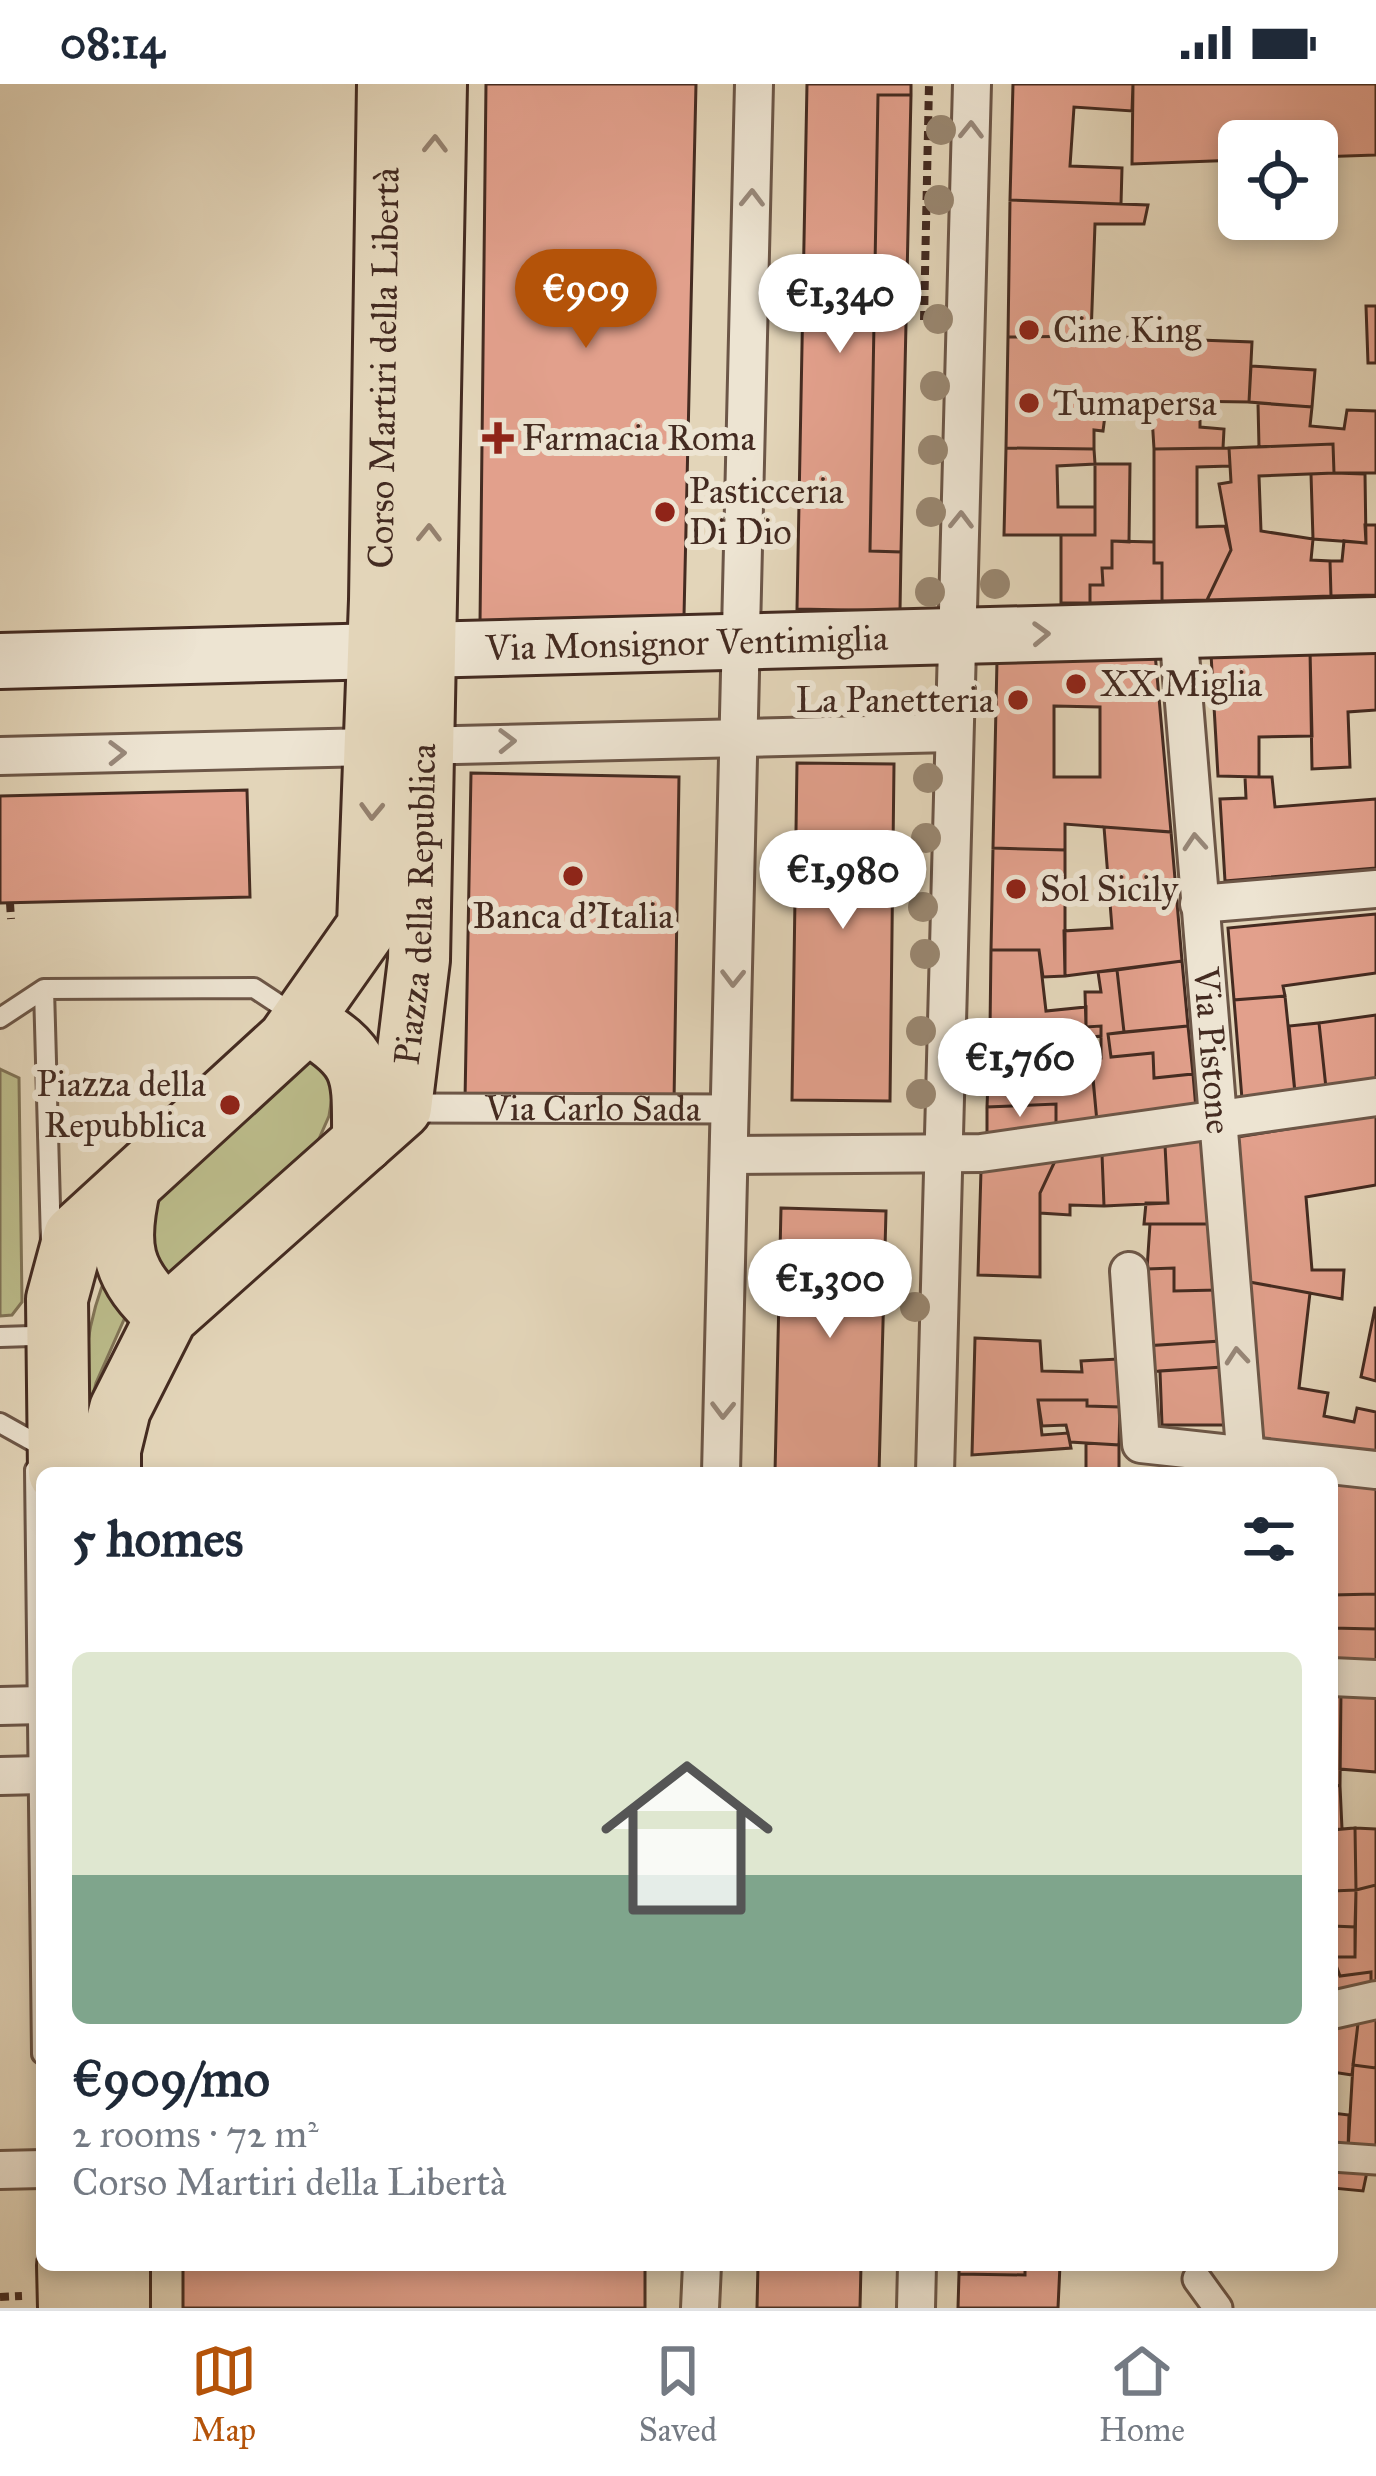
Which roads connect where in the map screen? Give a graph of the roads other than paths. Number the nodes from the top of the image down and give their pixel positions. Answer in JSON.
{"nodes":[{"id":1,"x":388,"y":84,"type":"edge"},
{"id":2,"x":436,"y":84,"type":"edge"},
{"id":3,"x":754,"y":84,"type":"edge"},
{"id":4,"x":972,"y":84,"type":"edge"},
{"id":5,"x":1376,"y":625,"type":"edge"},
{"id":6,"x":1178,"y":629,"type":"junction"},
{"id":7,"x":958,"y":637,"type":"junction"},
{"id":8,"x":741,"y":644,"type":"junction"},
{"id":9,"x":403,"y":651,"type":"junction"},
{"id":10,"x":0,"y":662,"type":"edge"},
{"id":11,"x":952,"y":733,"type":"junction"},
{"id":12,"x":739,"y":735,"type":"junction"},
{"id":13,"x":399,"y":744,"type":"junction"},
{"id":14,"x":0,"y":756,"type":"edge"},
{"id":15,"x":1376,"y":890,"type":"edge"},
{"id":16,"x":1199,"y":904,"type":"junction"},
{"id":17,"x":44,"y":989,"type":"junction"},
{"id":18,"x":0,"y":1018,"type":"edge"},
{"id":19,"x":304,"y":1021,"type":"junction"},
{"id":20,"x":1376,"y":1097,"type":"edge"},
{"id":21,"x":730,"y":1109,"type":"junction"},
{"id":22,"x":407,"y":1120,"type":"junction"},
{"id":23,"x":1216,"y":1120,"type":"junction"},
{"id":24,"x":729,"y":1155,"type":"junction"},
{"id":25,"x":942,"y":1155,"type":"junction"},
{"id":26,"x":130,"y":1185,"type":"junction"},
{"id":27,"x":49,"y":1218,"type":"junction"},
{"id":28,"x":1129,"y":1271,"type":"dead end"},
{"id":29,"x":40,"y":1302,"type":"junction"},
{"id":30,"x":167,"y":1316,"type":"junction"},
{"id":31,"x":0,"y":1337,"type":"edge"},
{"id":32,"x":32,"y":1357,"type":"dead end"},
{"id":33,"x":0,"y":1423,"type":"edge"},
{"id":34,"x":67,"y":1451,"type":"edge"},
{"id":35,"x":1246,"y":1464,"type":"edge"},
{"id":36,"x":721,"y":1467,"type":"edge"},
{"id":37,"x":935,"y":1467,"type":"edge"},
{"id":38,"x":1302,"y":1467,"type":"edge"},
{"id":39,"x":1338,"y":1469,"type":"edge"},
{"id":40,"x":1376,"y":1471,"type":"edge"},
{"id":41,"x":1338,"y":1677,"type":"edge"},
{"id":42,"x":1376,"y":1679,"type":"edge"},
{"id":43,"x":36,"y":1705,"type":"edge"},
{"id":44,"x":0,"y":1706,"type":"edge"},
{"id":45,"x":36,"y":1775,"type":"edge"},
{"id":46,"x":0,"y":1776,"type":"edge"},
{"id":47,"x":1376,"y":2000,"type":"edge"},
{"id":48,"x":1338,"y":2009,"type":"edge"},
{"id":49,"x":1338,"y":2157,"type":"edge"},
{"id":50,"x":1376,"y":2160,"type":"edge"},
{"id":51,"x":36,"y":2169,"type":"edge"},
{"id":52,"x":0,"y":2170,"type":"edge"},
{"id":53,"x":68,"y":2271,"type":"edge"},
{"id":54,"x":119,"y":2271,"type":"edge"},
{"id":55,"x":702,"y":2271,"type":"edge"},
{"id":56,"x":917,"y":2271,"type":"edge"},
{"id":57,"x":1197,"y":2279,"type":"dead end"},
{"id":58,"x":69,"y":2308,"type":"edge"},
{"id":59,"x":119,"y":2308,"type":"edge"},
{"id":60,"x":700,"y":2308,"type":"edge"},
{"id":61,"x":916,"y":2308,"type":"edge"},
{"id":62,"x":1218,"y":2308,"type":"edge"}],
"edges":[{"from":1,"to":9,"type":"main road","name":"Corso Martiri della Libertà"},
{"from":9,"to":2,"type":"main road","name":"Corso Martiri della Libertà","one_way":true},
{"from":8,"to":3,"type":"street","one_way":true},
{"from":7,"to":4,"type":"street","one_way":true},
{"from":5,"to":6,"type":"main road","name":"Via Monsignor Ventimiglia"},
{"from":7,"to":6,"type":"main road","name":"Via Monsignor Ventimiglia","one_way":true},
{"from":16,"to":6,"type":"street","name":"Via Pistone","one_way":true},
{"from":7,"to":8,"type":"main road","name":"Via Monsignor Ventimiglia"},
{"from":7,"to":11,"type":"street"},
{"from":8,"to":9,"type":"main road","name":"Via Monsignor Ventimiglia"},
{"from":8,"to":12,"type":"street"},
{"from":9,"to":10,"type":"main road","name":"Via Monsignor Ventimiglia"},
{"from":9,"to":13,"type":"main road","name":"Piazza della Republica"},
{"from":11,"to":12,"type":"street"},
{"from":11,"to":25,"type":"street"},
{"from":13,"to":12,"type":"street","one_way":true},
{"from":12,"to":21,"type":"street","one_way":true},
{"from":14,"to":13,"type":"street","one_way":true},
{"from":13,"to":19,"type":"main road","name":"Piazza della Republica","one_way":true},
{"from":13,"to":22,"type":"main road","name":"Piazza della Republica"},
{"from":15,"to":16,"type":"street"},
{"from":16,"to":23,"type":"street","name":"Via Pistone"},
{"from":17,"to":18,"type":"lane"},
{"from":17,"to":19,"type":"lane"},
{"from":17,"to":27,"type":"lane"},
{"from":19,"to":22,"type":"main road","name":"Piazza della Republica"},
{"from":19,"to":26,"type":"main road","name":"Piazza della Republica"},
{"from":20,"to":23,"type":"street","name":"Via Carlo Sada"},
{"from":21,"to":22,"type":"street","name":"Via Carlo Sada"},
{"from":21,"to":24,"type":"street"},
{"from":22,"to":30,"type":"main road"},
{"from":23,"to":25,"type":"street","name":"Via Carlo Sada"},
{"from":35,"to":23,"type":"street","name":"Via Pistone","one_way":true},
{"from":24,"to":25,"type":"street","name":"Via Carlo Sada"},
{"from":24,"to":36,"type":"street","one_way":true},
{"from":25,"to":37,"type":"street"},
{"from":26,"to":27,"type":"lane"},
{"from":26,"to":29,"type":"main road","name":"Piazza della Republica"},
{"from":26,"to":30,"type":"main road"},
{"from":27,"to":29,"type":"lane"},
{"from":27,"to":29,"type":"lane"},
{"from":28,"to":35,"type":"street"},
{"from":29,"to":31,"type":"lane"},
{"from":29,"to":32,"type":"lane"},
{"from":29,"to":34,"type":"main road","name":"Piazza della Republica"},
{"from":30,"to":34,"type":"main road"},
{"from":33,"to":34,"type":"lane"},
{"from":35,"to":38,"type":"street"},
{"from":39,"to":40,"type":"street"},
{"from":41,"to":42,"type":"street"},
{"from":43,"to":44,"type":"street"},
{"from":45,"to":46,"type":"street"},
{"from":47,"to":48,"type":"street"},
{"from":49,"to":50,"type":"street"},
{"from":51,"to":52,"type":"street"},
{"from":53,"to":58,"type":"main road"},
{"from":54,"to":59,"type":"main road"},
{"from":55,"to":60,"type":"street"},
{"from":56,"to":61,"type":"street"},
{"from":57,"to":62,"type":"street"}]}
